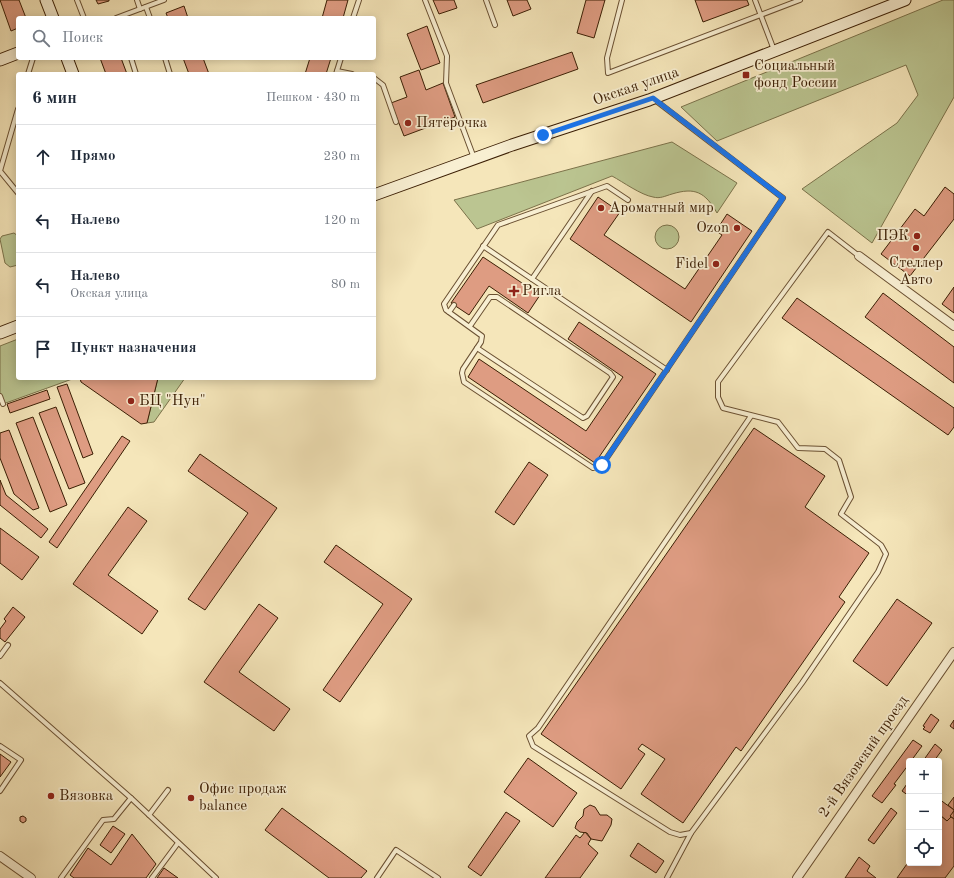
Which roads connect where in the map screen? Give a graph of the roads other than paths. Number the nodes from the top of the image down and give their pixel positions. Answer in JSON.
{"nodes":[{"id":1,"x":46,"y":0,"type":"edge"},
{"id":2,"x":77,"y":0,"type":"edge"},
{"id":3,"x":137,"y":0,"type":"edge"},
{"id":4,"x":164,"y":0,"type":"edge"},
{"id":5,"x":359,"y":0,"type":"edge"},
{"id":6,"x":425,"y":0,"type":"edge"},
{"id":7,"x":486,"y":0,"type":"edge"},
{"id":8,"x":622,"y":0,"type":"edge"},
{"id":9,"x":755,"y":0,"type":"edge"},
{"id":10,"x":800,"y":0,"type":"edge"},
{"id":11,"x":903,"y":0,"type":"edge"},
{"id":12,"x":146,"y":7,"type":"junction"},
{"id":13,"x":140,"y":9,"type":"junction"},
{"id":14,"x":760,"y":15,"type":"junction"},
{"id":15,"x":52,"y":16,"type":"edge"},
{"id":16,"x":83,"y":16,"type":"edge"},
{"id":17,"x":121,"y":16,"type":"edge"},
{"id":18,"x":149,"y":16,"type":"edge"},
{"id":19,"x":354,"y":16,"type":"edge"},
{"id":20,"x":495,"y":25,"type":"dead end"},
{"id":21,"x":774,"y":51,"type":"junction"},
{"id":22,"x":16,"y":54,"type":"edge"},
{"id":23,"x":1,"y":59,"type":"edge"},
{"id":24,"x":32,"y":60,"type":"edge"},
{"id":25,"x":68,"y":60,"type":"edge"},
{"id":26,"x":131,"y":60,"type":"edge"},
{"id":27,"x":165,"y":60,"type":"edge"},
{"id":28,"x":340,"y":60,"type":"edge"},
{"id":29,"x":29,"y":72,"type":"edge"},
{"id":30,"x":72,"y":72,"type":"edge"},
{"id":31,"x":135,"y":72,"type":"edge"},
{"id":32,"x":169,"y":72,"type":"edge"},
{"id":33,"x":337,"y":72,"type":"edge"},
{"id":34,"x":376,"y":80,"type":"edge"},
{"id":35,"x":653,"y":98,"type":"junction"},
{"id":36,"x":16,"y":116,"type":"edge"},
{"id":37,"x":396,"y":122,"type":"dead end"},
{"id":38,"x":474,"y":158,"type":"junction"},
{"id":39,"x":16,"y":190,"type":"edge"},
{"id":40,"x":592,"y":191,"type":"junction"},
{"id":41,"x":376,"y":195,"type":"edge"},
{"id":42,"x":628,"y":200,"type":"dead end"},
{"id":43,"x":483,"y":246,"type":"junction"},
{"id":44,"x":859,"y":256,"type":"joint"},
{"id":45,"x":532,"y":279,"type":"junction"},
{"id":46,"x":454,"y":305,"type":"dead end"},
{"id":47,"x":449,"y":312,"type":"junction"},
{"id":48,"x":470,"y":326,"type":"junction"},
{"id":49,"x":954,"y":326,"type":"edge"},
{"id":50,"x":16,"y":327,"type":"edge"},
{"id":51,"x":0,"y":333,"type":"edge"},
{"id":52,"x":477,"y":348,"type":"junction"},
{"id":53,"x":667,"y":370,"type":"junction"},
{"id":54,"x":0,"y":396,"type":"edge"},
{"id":55,"x":3,"y":404,"type":"dead end"},
{"id":56,"x":751,"y":416,"type":"junction"},
{"id":57,"x":8,"y":645,"type":"dead end"},
{"id":58,"x":954,"y":652,"type":"edge"},
{"id":59,"x":0,"y":656,"type":"edge"},
{"id":60,"x":0,"y":683,"type":"edge"},
{"id":61,"x":0,"y":746,"type":"edge"},
{"id":62,"x":168,"y":790,"type":"dead end"},
{"id":63,"x":0,"y":791,"type":"edge"},
{"id":64,"x":131,"y":798,"type":"junction"},
{"id":65,"x":149,"y":815,"type":"junction"},
{"id":66,"x":691,"y":832,"type":"junction"},
{"id":67,"x":178,"y":843,"type":"junction"},
{"id":68,"x":0,"y":856,"type":"edge"},
{"id":69,"x":31,"y":878,"type":"edge"},
{"id":70,"x":61,"y":878,"type":"edge"},
{"id":71,"x":152,"y":878,"type":"edge"},
{"id":72,"x":216,"y":878,"type":"edge"},
{"id":73,"x":377,"y":878,"type":"edge"},
{"id":74,"x":438,"y":878,"type":"edge"},
{"id":75,"x":667,"y":878,"type":"edge"},
{"id":76,"x":797,"y":878,"type":"edge"}],
"edges":[{"from":1,"to":15,"type":"main road"},
{"from":2,"to":16,"type":"lane"},
{"from":3,"to":13,"type":"lane"},
{"from":4,"to":12,"type":"lane"},
{"from":5,"to":19,"type":"lane"},
{"from":6,"to":38,"type":"lane"},
{"from":7,"to":20,"type":"lane"},
{"from":8,"to":14,"type":"lane"},
{"from":9,"to":14,"type":"lane"},
{"from":10,"to":14,"type":"lane"},
{"from":11,"to":21,"type":"main road","name":"Окская улица"},
{"from":12,"to":13,"type":"lane"},
{"from":12,"to":18,"type":"lane"},
{"from":13,"to":17,"type":"lane"},
{"from":14,"to":21,"type":"lane"},
{"from":21,"to":35,"type":"main road","name":"Окская улица"},
{"from":22,"to":23,"type":"main road"},
{"from":24,"to":29,"type":"lane"},
{"from":25,"to":30,"type":"main road"},
{"from":26,"to":31,"type":"lane"},
{"from":27,"to":32,"type":"lane"},
{"from":28,"to":33,"type":"lane"},
{"from":34,"to":37,"type":"lane"},
{"from":35,"to":38,"type":"main road","name":"Окская улица"},
{"from":35,"to":53,"type":"lane"},
{"from":36,"to":39,"type":"lane"},
{"from":38,"to":41,"type":"main road","name":"Окская улица"},
{"from":40,"to":42,"type":"lane"},
{"from":40,"to":43,"type":"lane"},
{"from":40,"to":45,"type":"lane"},
{"from":43,"to":45,"type":"lane"},
{"from":43,"to":47,"type":"lane"},
{"from":44,"to":49,"type":"street"},
{"from":44,"to":56,"type":"lane"},
{"from":45,"to":53,"type":"lane"},
{"from":46,"to":47,"type":"lane"},
{"from":47,"to":48,"type":"lane"},
{"from":48,"to":52,"type":"lane"},
{"from":48,"to":52,"type":"lane"},
{"from":50,"to":51,"type":"main road"},
{"from":52,"to":53,"type":"lane"},
{"from":54,"to":55,"type":"lane"},
{"from":56,"to":66,"type":"lane"},
{"from":56,"to":66,"type":"lane"},
{"from":57,"to":59,"type":"lane"},
{"from":58,"to":76,"type":"street","name":"2-й Вязовский проезд"},
{"from":60,"to":64,"type":"lane"},
{"from":61,"to":63,"type":"lane"},
{"from":62,"to":65,"type":"lane"},
{"from":64,"to":65,"type":"lane"},
{"from":64,"to":70,"type":"lane"},
{"from":65,"to":67,"type":"lane"},
{"from":66,"to":75,"type":"lane"},
{"from":67,"to":71,"type":"lane"},
{"from":67,"to":72,"type":"lane"},
{"from":68,"to":69,"type":"street"},
{"from":73,"to":74,"type":"lane"}]}
